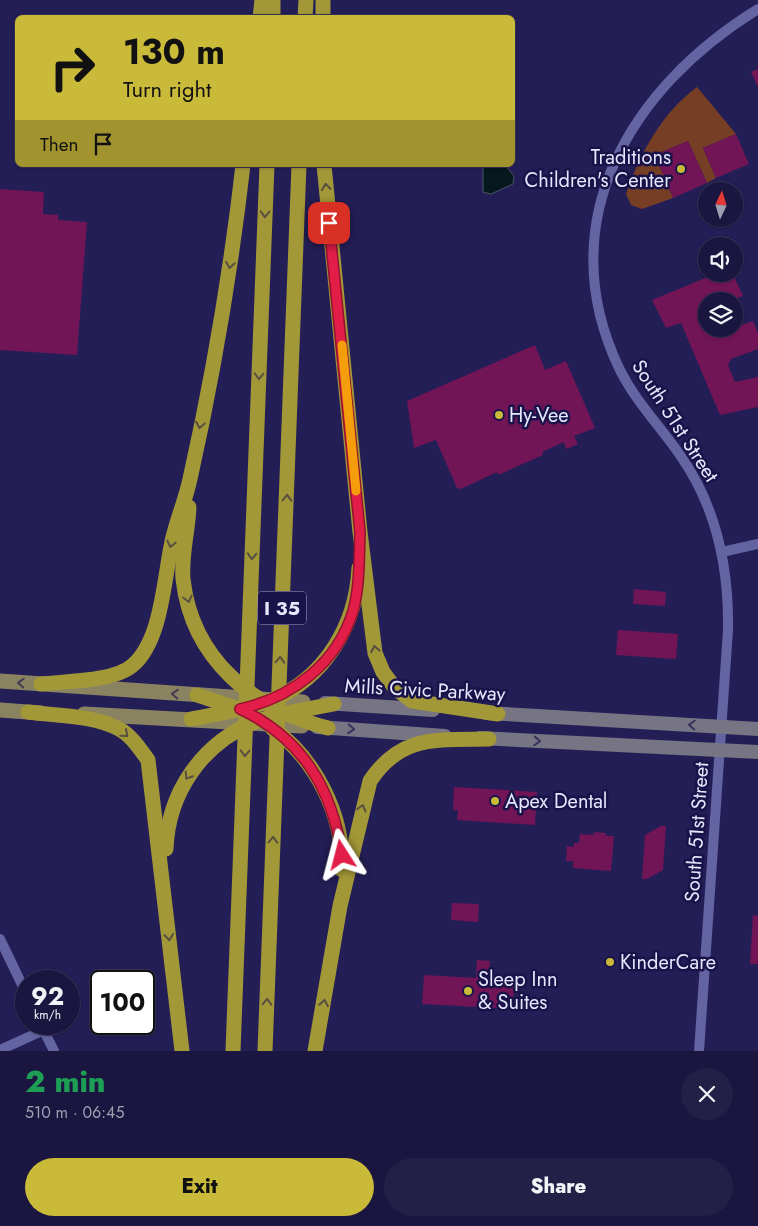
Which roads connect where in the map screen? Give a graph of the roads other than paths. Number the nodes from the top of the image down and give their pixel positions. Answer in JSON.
{"nodes":[{"id":1,"x":262,"y":0,"type":"edge"},
{"id":2,"x":273,"y":0,"type":"edge"},
{"id":3,"x":306,"y":0,"type":"edge"},
{"id":4,"x":323,"y":0,"type":"edge"},
{"id":5,"x":758,"y":9,"type":"edge"},
{"id":6,"x":260,"y":15,"type":"edge"},
{"id":7,"x":273,"y":15,"type":"edge"},
{"id":8,"x":305,"y":15,"type":"edge"},
{"id":9,"x":323,"y":15,"type":"edge"},
{"id":10,"x":243,"y":167,"type":"edge"},
{"id":11,"x":267,"y":167,"type":"edge"},
{"id":12,"x":300,"y":167,"type":"edge"},
{"id":13,"x":324,"y":167,"type":"edge"},
{"id":14,"x":190,"y":481,"type":"junction"},
{"id":15,"x":360,"y":532,"type":"junction"},
{"id":16,"x":758,"y":544,"type":"edge"},
{"id":17,"x":722,"y":552,"type":"junction"},
{"id":18,"x":0,"y":681,"type":"edge"},
{"id":19,"x":41,"y":684,"type":"junction"},
{"id":20,"x":197,"y":696,"type":"joint"},
{"id":21,"x":264,"y":701,"type":"junction"},
{"id":22,"x":334,"y":704,"type":"joint"},
{"id":23,"x":223,"y":708,"type":"junction"},
{"id":24,"x":240,"y":709,"type":"junction"},
{"id":25,"x":0,"y":710,"type":"edge"},
{"id":26,"x":28,"y":712,"type":"junction"},
{"id":27,"x":285,"y":714,"type":"junction"},
{"id":28,"x":498,"y":714,"type":"junction"},
{"id":29,"x":303,"y":715,"type":"junction"},
{"id":30,"x":191,"y":719,"type":"joint"},
{"id":31,"x":260,"y":722,"type":"junction"},
{"id":32,"x":722,"y":727,"type":"junction"},
{"id":33,"x":328,"y":728,"type":"joint"},
{"id":34,"x":758,"y":729,"type":"edge"},
{"id":35,"x":488,"y":738,"type":"junction"},
{"id":36,"x":720,"y":749,"type":"junction"},
{"id":37,"x":758,"y":752,"type":"edge"},
{"id":38,"x":164,"y":888,"type":"junction"},
{"id":39,"x":340,"y":906,"type":"junction"},
{"id":40,"x":0,"y":939,"type":"edge"},
{"id":41,"x":15,"y":970,"type":"edge"},
{"id":42,"x":27,"y":1035,"type":"edge"},
{"id":43,"x":46,"y":1035,"type":"edge"},
{"id":44,"x":0,"y":1050,"type":"edge"},
{"id":45,"x":54,"y":1051,"type":"edge"},
{"id":46,"x":182,"y":1051,"type":"edge"},
{"id":47,"x":234,"y":1051,"type":"edge"},
{"id":48,"x":265,"y":1051,"type":"edge"},
{"id":49,"x":316,"y":1051,"type":"edge"},
{"id":50,"x":699,"y":1051,"type":"edge"}],
"edges":[{"from":1,"to":6,"type":"highway"},
{"from":2,"to":7,"type":"highway"},
{"from":3,"to":8,"type":"highway"},
{"from":4,"to":9,"type":"highway"},
{"from":5,"to":17,"type":"street","name":"South 51st Street"},
{"from":10,"to":14,"type":"highway","one_way":true},
{"from":11,"to":47,"type":"highway","number":"I 35","one_way":true},
{"from":48,"to":12,"type":"highway","number":"I 35","one_way":true},
{"from":15,"to":13,"type":"highway","one_way":true},
{"from":14,"to":19,"type":"highway","one_way":true},
{"from":14,"to":21,"type":"highway","one_way":true},
{"from":15,"to":21,"type":"highway"},
{"from":28,"to":15,"type":"highway","one_way":true},
{"from":16,"to":17,"type":"street"},
{"from":17,"to":32,"type":"street","name":"South 51st Street"},
{"from":19,"to":18,"type":"main road","one_way":true},
{"from":20,"to":19,"type":"main road","one_way":true},
{"from":20,"to":23,"type":"highway"},
{"from":21,"to":23,"type":"main road"},
{"from":21,"to":24,"type":"highway"},
{"from":21,"to":27,"type":"highway"},
{"from":21,"to":29,"type":"main road"},
{"from":22,"to":28,"type":"main road","name":"Mills Civic Parkway"},
{"from":22,"to":29,"type":"highway"},
{"from":23,"to":24,"type":"highway"},
{"from":23,"to":30,"type":"highway"},
{"from":23,"to":31,"type":"main road"},
{"from":24,"to":31,"type":"highway"},
{"from":25,"to":26,"type":"main road"},
{"from":26,"to":30,"type":"main road"},
{"from":26,"to":38,"type":"highway","one_way":true},
{"from":27,"to":29,"type":"highway"},
{"from":27,"to":31,"type":"highway"},
{"from":32,"to":28,"type":"main road","name":"Mills Civic Parkway","one_way":true},
{"from":29,"to":31,"type":"main road"},
{"from":29,"to":33,"type":"highway"},
{"from":31,"to":38,"type":"highway","one_way":true},
{"from":31,"to":39,"type":"highway"},
{"from":32,"to":34,"type":"main road","name":"Mills Civic Parkway"},
{"from":32,"to":36,"type":"street","name":"South 51st Street"},
{"from":33,"to":35,"type":"main road","one_way":true},
{"from":35,"to":36,"type":"main road","one_way":true},
{"from":39,"to":35,"type":"highway","one_way":true},
{"from":36,"to":37,"type":"main road"},
{"from":36,"to":50,"type":"street","name":"South 51st Street"},
{"from":38,"to":46,"type":"highway","one_way":true},
{"from":49,"to":39,"type":"highway","one_way":true},
{"from":40,"to":41,"type":"street"},
{"from":42,"to":44,"type":"street"},
{"from":43,"to":45,"type":"street"}]}
